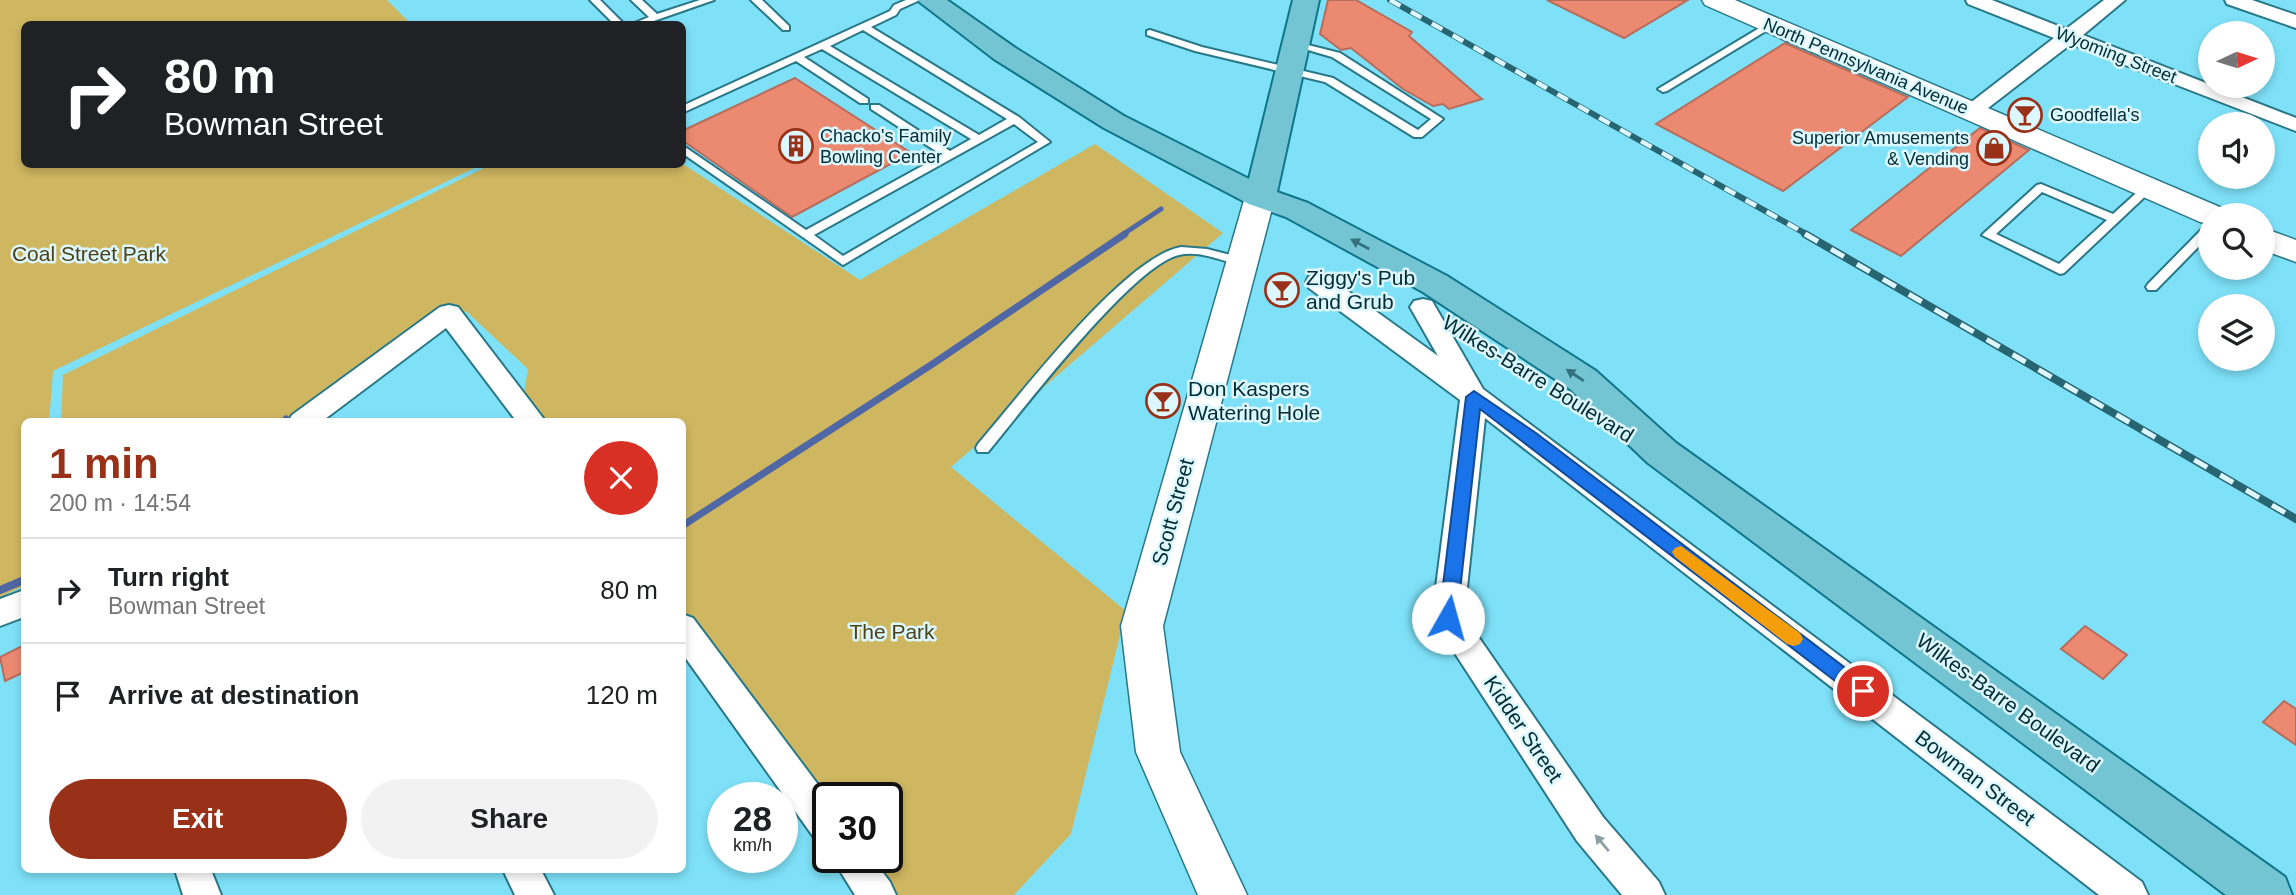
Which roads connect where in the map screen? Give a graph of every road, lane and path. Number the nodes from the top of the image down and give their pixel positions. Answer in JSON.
{"nodes":[{"id":1,"x":595,"y":0,"type":"edge"},
{"id":2,"x":636,"y":0,"type":"edge"},
{"id":3,"x":709,"y":0,"type":"edge"},
{"id":4,"x":756,"y":0,"type":"edge"},
{"id":5,"x":1306,"y":0,"type":"edge"},
{"id":6,"x":1714,"y":0,"type":"edge"},
{"id":7,"x":1975,"y":0,"type":"edge"},
{"id":8,"x":2116,"y":0,"type":"edge"},
{"id":9,"x":2234,"y":0,"type":"edge"},
{"id":10,"x":928,"y":2,"type":"edge"},
{"id":11,"x":893,"y":13,"type":"junction"},
{"id":12,"x":656,"y":18,"type":"junction"},
{"id":13,"x":616,"y":21,"type":"edge"},
{"id":14,"x":646,"y":21,"type":"edge"},
{"id":15,"x":2296,"y":22,"type":"edge"},
{"id":16,"x":1771,"y":24,"type":"junction"},
{"id":17,"x":864,"y":27,"type":"junction"},
{"id":18,"x":786,"y":28,"type":"dead end"},
{"id":19,"x":1150,"y":33,"type":"dead end"},
{"id":20,"x":2068,"y":36,"type":"junction"},
{"id":21,"x":823,"y":46,"type":"junction"},
{"id":22,"x":797,"y":57,"type":"junction"},
{"id":23,"x":1293,"y":59,"type":"junction"},
{"id":24,"x":1663,"y":89,"type":"dead end"},
{"id":25,"x":864,"y":101,"type":"dead end"},
{"id":26,"x":874,"y":107,"type":"dead end"},
{"id":27,"x":686,"y":108,"type":"edge"},
{"id":28,"x":1972,"y":111,"type":"junction"},
{"id":29,"x":1015,"y":119,"type":"junction"},
{"id":30,"x":2296,"y":125,"type":"edge"},
{"id":31,"x":978,"y":139,"type":"junction"},
{"id":32,"x":686,"y":151,"type":"edge"},
{"id":33,"x":949,"y":155,"type":"junction"},
{"id":34,"x":2148,"y":188,"type":"junction"},
{"id":35,"x":1261,"y":197,"type":"junction"},
{"id":36,"x":2198,"y":209,"type":"edge"},
{"id":37,"x":2115,"y":219,"type":"junction"},
{"id":38,"x":806,"y":236,"type":"junction"},
{"id":39,"x":2198,"y":240,"type":"edge"},
{"id":40,"x":2275,"y":243,"type":"edge"},
{"id":41,"x":2296,"y":252,"type":"edge"},
{"id":42,"x":1242,"y":262,"type":"junction"},
{"id":43,"x":1318,"y":282,"type":"dead end"},
{"id":44,"x":2152,"y":287,"type":"dead end"},
{"id":45,"x":1423,"y":307,"type":"junction"},
{"id":46,"x":1474,"y":397,"type":"junction"},
{"id":47,"x":307,"y":418,"type":"edge"},
{"id":48,"x":529,"y":418,"type":"edge"},
{"id":49,"x":983,"y":448,"type":"dead end"},
{"id":50,"x":1662,"y":453,"type":"junction"},
{"id":51,"x":21,"y":604,"type":"edge"},
{"id":52,"x":0,"y":613,"type":"edge"},
{"id":53,"x":686,"y":632,"type":"edge"},
{"id":54,"x":812,"y":805,"type":"edge"},
{"id":55,"x":2149,"y":806,"type":"junction"},
{"id":56,"x":194,"y":873,"type":"edge"},
{"id":57,"x":523,"y":873,"type":"edge"},
{"id":58,"x":861,"y":873,"type":"edge"},
{"id":59,"x":2296,"y":894,"type":"edge"},
{"id":60,"x":202,"y":895,"type":"edge"},
{"id":61,"x":535,"y":895,"type":"edge"},
{"id":62,"x":877,"y":895,"type":"edge"},
{"id":63,"x":1223,"y":895,"type":"edge"},
{"id":64,"x":1646,"y":895,"type":"edge"},
{"id":65,"x":2129,"y":895,"type":"edge"},
{"id":66,"x":2267,"y":895,"type":"edge"}],
"edges":[{"from":1,"to":13,"type":"lane"},
{"from":2,"to":12,"type":"lane"},
{"from":3,"to":12,"type":"lane"},
{"from":4,"to":18,"type":"lane"},
{"from":5,"to":23,"type":"main road","name":"Scott Street"},
{"from":6,"to":16,"type":"street","name":"North Pennsylvania Avenue"},
{"from":7,"to":20,"type":"street","name":"Wyoming Street"},
{"from":8,"to":20,"type":"street"},
{"from":9,"to":15,"type":"street"},
{"from":10,"to":11,"type":"lane"},
{"from":10,"to":11,"type":"lane"},
{"from":10,"to":35,"type":"main road"},
{"from":11,"to":17,"type":"lane"},
{"from":12,"to":14,"type":"lane"},
{"from":16,"to":24,"type":"lane"},
{"from":16,"to":28,"type":"street","name":"North Pennsylvania Avenue"},
{"from":17,"to":21,"type":"lane"},
{"from":17,"to":29,"type":"lane"},
{"from":19,"to":23,"type":"lane"},
{"from":20,"to":28,"type":"street"},
{"from":20,"to":30,"type":"street","name":"Wyoming Street"},
{"from":21,"to":22,"type":"lane"},
{"from":21,"to":31,"type":"lane"},
{"from":22,"to":25,"type":"lane"},
{"from":22,"to":27,"type":"lane"},
{"from":23,"to":23,"type":"lane"},
{"from":23,"to":35,"type":"main road","name":"Scott Street"},
{"from":26,"to":33,"type":"lane"},
{"from":28,"to":34,"type":"street","name":"North Pennsylvania Avenue"},
{"from":29,"to":31,"type":"lane"},
{"from":29,"to":38,"type":"lane"},
{"from":31,"to":33,"type":"lane"},
{"from":32,"to":38,"type":"lane"},
{"from":33,"to":38,"type":"lane"},
{"from":34,"to":36,"type":"street","name":"North Pennsylvania Avenue"},
{"from":34,"to":37,"type":"lane"},
{"from":35,"to":42,"type":"street","name":"Scott Street"},
{"from":35,"to":45,"type":"main road","name":"Wilkes-Barre Boulevard"},
{"from":50,"to":35,"type":"main road","name":"Wilkes-Barre Boulevard","one_way":true},
{"from":37,"to":37,"type":"lane"},
{"from":39,"to":44,"type":"lane"},
{"from":40,"to":41,"type":"street"},
{"from":42,"to":49,"type":"lane"},
{"from":42,"to":63,"type":"street","name":"Scott Street"},
{"from":43,"to":46,"type":"street","name":"Bowman Street"},
{"from":45,"to":46,"type":"street"},
{"from":45,"to":50,"type":"main road","name":"Wilkes-Barre Boulevard"},
{"from":64,"to":46,"type":"street","name":"Kidder Street","one_way":true},
{"from":46,"to":65,"type":"street","name":"Bowman Street"},
{"from":47,"to":48,"type":"street"},
{"from":50,"to":55,"type":"main road","name":"Wilkes-Barre Boulevard"},
{"from":51,"to":52,"type":"street"},
{"from":53,"to":54,"type":"street"},
{"from":55,"to":59,"type":"main road","name":"Wilkes-Barre Boulevard"},
{"from":55,"to":66,"type":"main road","name":"Wilkes-Barre Boulevard"},
{"from":56,"to":60,"type":"street"},
{"from":57,"to":61,"type":"street"},
{"from":58,"to":62,"type":"street"}]}
